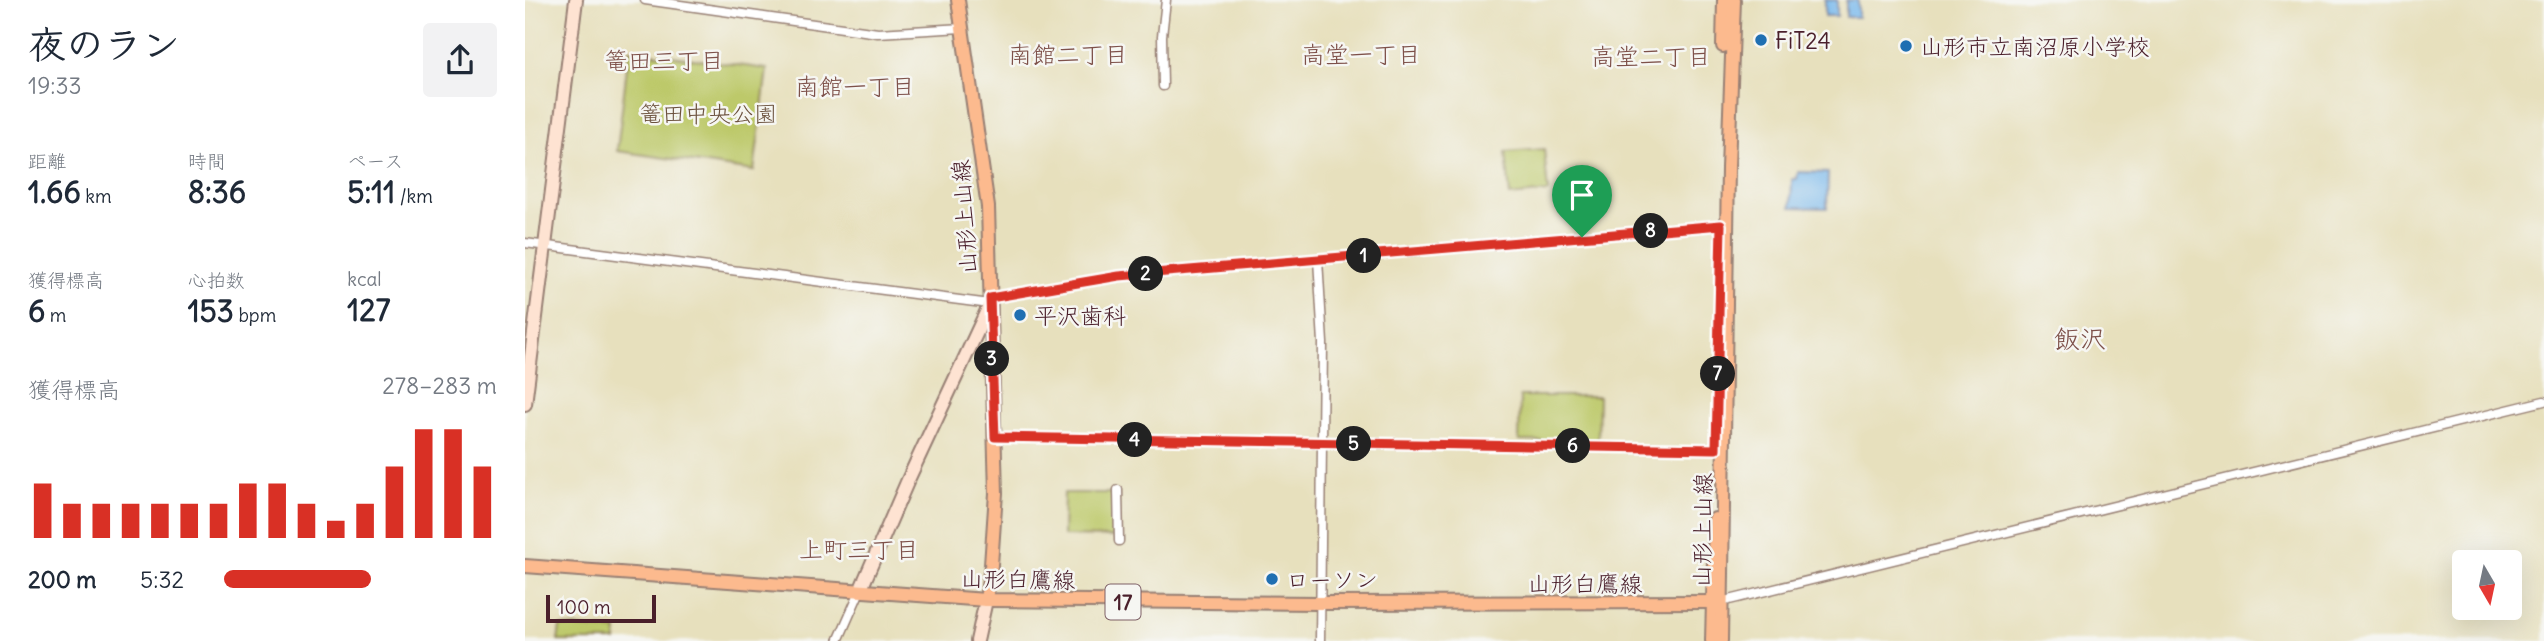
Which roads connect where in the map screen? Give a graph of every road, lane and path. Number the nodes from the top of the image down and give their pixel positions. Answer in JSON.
{"nodes":[{"id":1,"x":576,"y":0,"type":"edge"},
{"id":2,"x":645,"y":0,"type":"edge"},
{"id":3,"x":958,"y":0,"type":"edge"},
{"id":4,"x":1166,"y":0,"type":"edge"},
{"id":5,"x":1724,"y":0,"type":"edge"},
{"id":6,"x":1734,"y":0,"type":"edge"},
{"id":7,"x":962,"y":28,"type":"junction"},
{"id":8,"x":1163,"y":86,"type":"dead end"},
{"id":9,"x":1721,"y":225,"type":"junction"},
{"id":10,"x":525,"y":243,"type":"edge"},
{"id":11,"x":545,"y":246,"type":"junction"},
{"id":12,"x":1318,"y":259,"type":"junction"},
{"id":13,"x":990,"y":301,"type":"junction"},
{"id":14,"x":2544,"y":401,"type":"edge"},
{"id":15,"x":525,"y":404,"type":"edge"},
{"id":16,"x":995,"y":437,"type":"junction"},
{"id":17,"x":1321,"y":443,"type":"junction"},
{"id":18,"x":1716,"y":449,"type":"junction"},
{"id":19,"x":1118,"y":490,"type":"dead end"},
{"id":20,"x":1118,"y":541,"type":"dead end"},
{"id":21,"x":525,"y":566,"type":"edge"},
{"id":22,"x":860,"y":591,"type":"junction"},
{"id":23,"x":986,"y":600,"type":"junction"},
{"id":24,"x":1319,"y":603,"type":"junction"},
{"id":25,"x":1717,"y":603,"type":"junction"},
{"id":26,"x":838,"y":641,"type":"edge"},
{"id":27,"x":977,"y":641,"type":"edge"},
{"id":28,"x":1320,"y":641,"type":"edge"},
{"id":29,"x":1712,"y":641,"type":"edge"},
{"id":30,"x":1721,"y":641,"type":"edge"}],
"edges":[{"from":1,"to":11,"type":"street"},
{"from":2,"to":7,"type":"street"},
{"from":3,"to":7,"type":"main road","name":"山形上山線"},
{"from":4,"to":8,"type":"street"},
{"from":5,"to":9,"type":"main road","name":"山形上山線"},
{"from":6,"to":25,"type":"main road","name":"山形上山線"},
{"from":7,"to":13,"type":"main road","name":"山形上山線"},
{"from":9,"to":12,"type":"street"},
{"from":9,"to":18,"type":"main road","name":"山形上山線"},
{"from":10,"to":11,"type":"street"},
{"from":11,"to":13,"type":"street"},
{"from":11,"to":15,"type":"street"},
{"from":12,"to":13,"type":"street"},
{"from":12,"to":17,"type":"street"},
{"from":13,"to":16,"type":"main road","name":"山形上山線"},
{"from":13,"to":22,"type":"street"},
{"from":14,"to":25,"type":"street"},
{"from":16,"to":17,"type":"street"},
{"from":16,"to":23,"type":"main road","name":"山形上山線"},
{"from":17,"to":18,"type":"street"},
{"from":17,"to":24,"type":"street"},
{"from":18,"to":25,"type":"main road","name":"山形上山線"},
{"from":19,"to":20,"type":"street"},
{"from":21,"to":22,"type":"main road","name":"山形白鷹線","number":"17"},
{"from":22,"to":23,"type":"main road","name":"山形白鷹線","number":"17"},
{"from":22,"to":26,"type":"street"},
{"from":23,"to":24,"type":"main road","name":"山形白鷹線","number":"17"},
{"from":23,"to":27,"type":"street"},
{"from":24,"to":25,"type":"main road","name":"山形白鷹線","number":"17"},
{"from":24,"to":28,"type":"street"},
{"from":25,"to":29,"type":"main road","name":"山形上山線"},
{"from":25,"to":30,"type":"main road","name":"山形上山線"}]}
